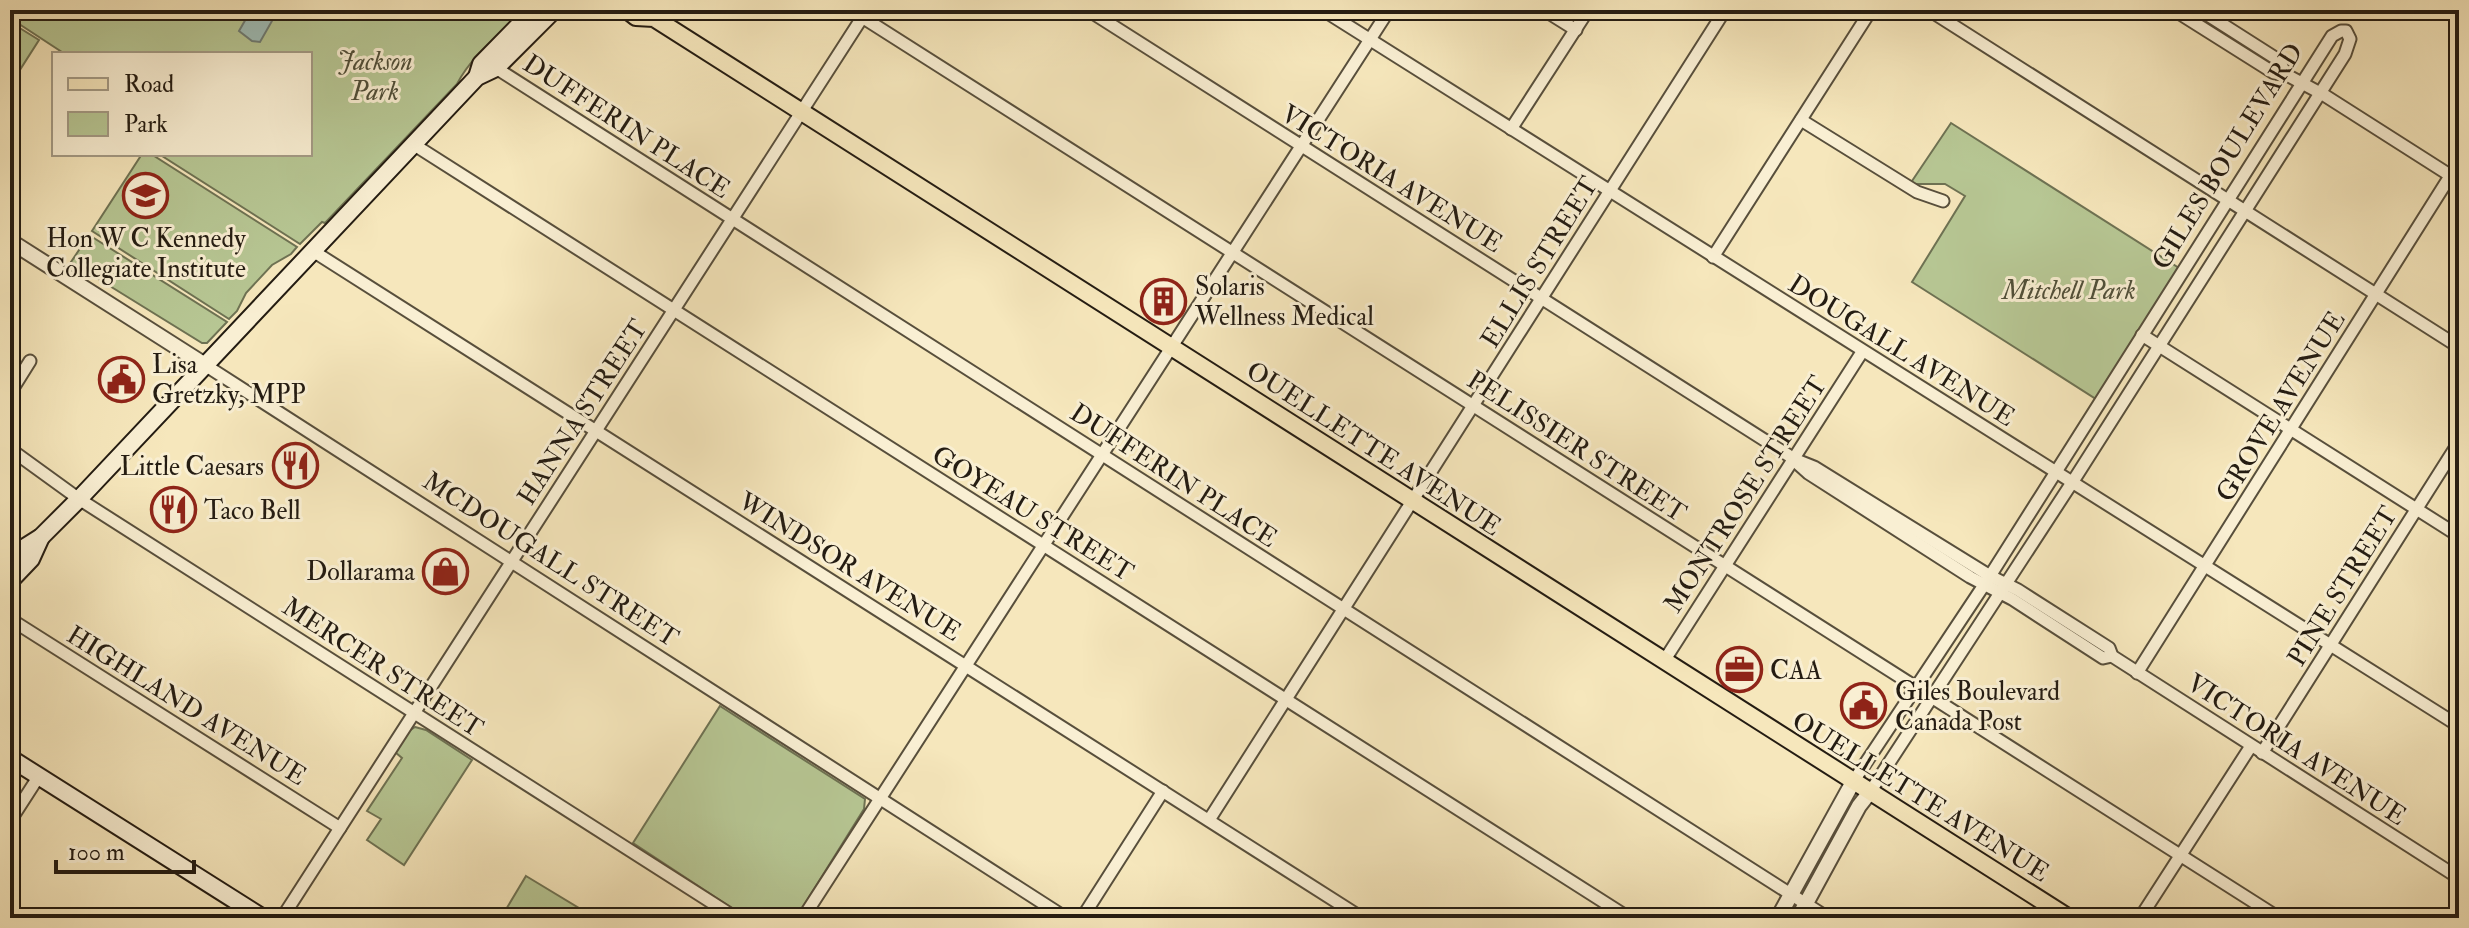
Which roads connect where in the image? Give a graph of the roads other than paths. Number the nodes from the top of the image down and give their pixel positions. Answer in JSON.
{"nodes":[{"id":1,"x":534,"y":10,"type":"edge"},
{"id":2,"x":554,"y":10,"type":"edge"},
{"id":3,"x":627,"y":10,"type":"edge"},
{"id":4,"x":851,"y":10,"type":"edge"},
{"id":5,"x":1088,"y":10,"type":"edge"},
{"id":6,"x":1323,"y":10,"type":"edge"},
{"id":7,"x":1389,"y":10,"type":"edge"},
{"id":8,"x":1544,"y":10,"type":"edge"},
{"id":9,"x":1588,"y":10,"type":"edge"},
{"id":10,"x":1725,"y":10,"type":"edge"},
{"id":11,"x":1871,"y":10,"type":"edge"},
{"id":12,"x":1929,"y":10,"type":"edge"},
{"id":13,"x":2174,"y":10,"type":"edge"},
{"id":14,"x":2200,"y":10,"type":"edge"},
{"id":15,"x":653,"y":14,"type":"edge"},
{"id":16,"x":865,"y":14,"type":"edge"},
{"id":17,"x":1576,"y":30,"type":"junction"},
{"id":18,"x":1370,"y":40,"type":"junction"},
{"id":19,"x":496,"y":68,"type":"junction"},
{"id":20,"x":2285,"y":74,"type":"junction"},
{"id":21,"x":477,"y":77,"type":"junction"},
{"id":22,"x":2302,"y":83,"type":"junction"},
{"id":23,"x":2320,"y":93,"type":"junction"},
{"id":24,"x":801,"y":111,"type":"junction"},
{"id":25,"x":1801,"y":120,"type":"junction"},
{"id":26,"x":1511,"y":129,"type":"junction"},
{"id":27,"x":413,"y":144,"type":"junction"},
{"id":28,"x":1301,"y":147,"type":"junction"},
{"id":29,"x":2459,"y":162,"type":"edge"},
{"id":30,"x":2455,"y":178,"type":"edge"},
{"id":31,"x":1610,"y":192,"type":"junction"},
{"id":32,"x":2228,"y":200,"type":"junction"},
{"id":33,"x":1943,"y":201,"type":"dead end"},
{"id":34,"x":2245,"y":211,"type":"junction"},
{"id":35,"x":732,"y":219,"type":"junction"},
{"id":36,"x":10,"y":241,"type":"edge"},
{"id":37,"x":313,"y":251,"type":"junction"},
{"id":38,"x":1233,"y":252,"type":"junction"},
{"id":39,"x":1713,"y":257,"type":"junction"},
{"id":40,"x":2376,"y":294,"type":"junction"},
{"id":41,"x":1542,"y":299,"type":"junction"},
{"id":42,"x":673,"y":311,"type":"junction"},
{"id":43,"x":2142,"y":335,"type":"junction"},
{"id":44,"x":2159,"y":346,"type":"junction"},
{"id":45,"x":1172,"y":347,"type":"junction"},
{"id":46,"x":2459,"y":347,"type":"edge"},
{"id":47,"x":1862,"y":352,"type":"junction"},
{"id":48,"x":30,"y":361,"type":"dead end"},
{"id":49,"x":205,"y":365,"type":"junction"},
{"id":50,"x":10,"y":393,"type":"edge"},
{"id":51,"x":1474,"y":406,"type":"junction"},
{"id":52,"x":2291,"y":429,"type":"junction"},
{"id":53,"x":596,"y":430,"type":"junction"},
{"id":54,"x":2459,"y":442,"type":"edge"},
{"id":55,"x":10,"y":449,"type":"edge"},
{"id":56,"x":1102,"y":455,"type":"junction"},
{"id":57,"x":1794,"y":460,"type":"junction"},
{"id":58,"x":2055,"y":473,"type":"junction"},
{"id":59,"x":2072,"y":482,"type":"junction"},
{"id":60,"x":79,"y":499,"type":"junction"},
{"id":61,"x":1414,"y":501,"type":"junction"},
{"id":62,"x":2417,"y":509,"type":"junction"},
{"id":63,"x":2459,"y":536,"type":"edge"},
{"id":64,"x":41,"y":537,"type":"junction"},
{"id":65,"x":1043,"y":546,"type":"junction"},
{"id":66,"x":10,"y":562,"type":"edge"},
{"id":67,"x":511,"y":563,"type":"junction"},
{"id":68,"x":1725,"y":566,"type":"junction"},
{"id":69,"x":2205,"y":566,"type":"junction"},
{"id":70,"x":10,"y":581,"type":"edge"},
{"id":71,"x":1987,"y":581,"type":"junction"},
{"id":72,"x":2003,"y":588,"type":"junction"},
{"id":73,"x":1344,"y":609,"type":"junction"},
{"id":74,"x":10,"y":619,"type":"edge"},
{"id":75,"x":2330,"y":645,"type":"junction"},
{"id":76,"x":1664,"y":661,"type":"junction"},
{"id":77,"x":965,"y":665,"type":"junction"},
{"id":78,"x":2137,"y":673,"type":"junction"},
{"id":79,"x":1917,"y":687,"type":"junction"},
{"id":80,"x":1933,"y":697,"type":"junction"},
{"id":81,"x":1286,"y":700,"type":"junction"},
{"id":82,"x":414,"y":713,"type":"junction"},
{"id":83,"x":2459,"y":726,"type":"edge"},
{"id":84,"x":2256,"y":750,"type":"junction"},
{"id":85,"x":11,"y":758,"type":"edge"},
{"id":86,"x":39,"y":776,"type":"junction"},
{"id":87,"x":1853,"y":782,"type":"junction"},
{"id":88,"x":1163,"y":791,"type":"junction"},
{"id":89,"x":1870,"y":792,"type":"junction"},
{"id":90,"x":880,"y":798,"type":"junction"},
{"id":91,"x":1209,"y":820,"type":"junction"},
{"id":92,"x":10,"y":821,"type":"edge"},
{"id":93,"x":340,"y":828,"type":"junction"},
{"id":94,"x":2181,"y":855,"type":"junction"},
{"id":95,"x":2459,"y":878,"type":"edge"},
{"id":96,"x":1790,"y":894,"type":"junction"},
{"id":97,"x":1806,"y":904,"type":"junction"},
{"id":98,"x":263,"y":918,"type":"edge"},
{"id":99,"x":282,"y":918,"type":"edge"},
{"id":100,"x":736,"y":918,"type":"edge"},
{"id":101,"x":803,"y":918,"type":"edge"},
{"id":102,"x":1066,"y":918,"type":"edge"},
{"id":103,"x":1082,"y":918,"type":"edge"},
{"id":104,"x":1362,"y":918,"type":"edge"},
{"id":105,"x":1629,"y":918,"type":"edge"},
{"id":106,"x":1778,"y":918,"type":"edge"},
{"id":107,"x":1798,"y":918,"type":"edge"},
{"id":108,"x":1828,"y":918,"type":"edge"},
{"id":109,"x":2069,"y":918,"type":"edge"},
{"id":110,"x":2140,"y":918,"type":"edge"},
{"id":111,"x":2279,"y":918,"type":"edge"}],
"edges":[{"from":1,"to":21,"type":"main road"},
{"from":2,"to":19,"type":"main road"},
{"from":3,"to":15,"type":"main road","name":"OUELLETTE AVENUE"},
{"from":4,"to":16,"type":"street","name":"PELISSIER STREET"},
{"from":5,"to":28,"type":"street","name":"VICTORIA AVENUE"},
{"from":6,"to":18,"type":"street","name":"DOUGALL AVENUE"},
{"from":7,"to":18,"type":"street"},
{"from":8,"to":17,"type":"street"},
{"from":9,"to":17,"type":"street"},
{"from":10,"to":31,"type":"street","name":"ELLIS STREET"},
{"from":11,"to":25,"type":"street"},
{"from":12,"to":32,"type":"street"},
{"from":13,"to":20,"type":"street"},
{"from":14,"to":20,"type":"street"},
{"from":15,"to":24,"type":"main road","name":"OUELLETTE AVENUE"},
{"from":16,"to":24,"type":"street","name":"HANNA STREET"},
{"from":16,"to":38,"type":"street","name":"PELISSIER STREET"},
{"from":17,"to":26,"type":"street"},
{"from":18,"to":26,"type":"street","name":"DOUGALL AVENUE"},
{"from":18,"to":28,"type":"street"},
{"from":19,"to":21,"type":"main road"},
{"from":19,"to":35,"type":"street","name":"DUFFERIN PLACE"},
{"from":20,"to":22,"type":"street"},
{"from":21,"to":27,"type":"main road"},
{"from":22,"to":23,"type":"street"},
{"from":22,"to":23,"type":"street","name":"GILES BOULEVARD"},
{"from":22,"to":32,"type":"street","name":"GILES BOULEVARD"},
{"from":23,"to":30,"type":"street"},
{"from":23,"to":34,"type":"street","name":"GILES BOULEVARD"},
{"from":24,"to":35,"type":"street","name":"HANNA STREET"},
{"from":24,"to":45,"type":"main road","name":"OUELLETTE AVENUE"},
{"from":25,"to":33,"type":"street"},
{"from":25,"to":39,"type":"street"},
{"from":26,"to":31,"type":"street","name":"DOUGALL AVENUE"},
{"from":27,"to":37,"type":"main road"},
{"from":27,"to":42,"type":"street","name":"GOYEAU STREET"},
{"from":28,"to":38,"type":"street"},
{"from":28,"to":41,"type":"street","name":"VICTORIA AVENUE"},
{"from":29,"to":30,"type":"street","name":"GROVE AVENUE"},
{"from":30,"to":40,"type":"street","name":"GROVE AVENUE"},
{"from":31,"to":39,"type":"street","name":"DOUGALL AVENUE"},
{"from":31,"to":41,"type":"street","name":"ELLIS STREET"},
{"from":32,"to":34,"type":"street"},
{"from":32,"to":43,"type":"street","name":"GILES BOULEVARD"},
{"from":34,"to":40,"type":"street"},
{"from":34,"to":44,"type":"street","name":"GILES BOULEVARD"},
{"from":35,"to":42,"type":"street","name":"HANNA STREET"},
{"from":35,"to":56,"type":"street","name":"DUFFERIN PLACE"},
{"from":36,"to":49,"type":"street","name":"MCDOUGALL STREET"},
{"from":37,"to":49,"type":"main road"},
{"from":37,"to":53,"type":"street","name":"WINDSOR AVENUE"},
{"from":38,"to":45,"type":"street"},
{"from":38,"to":51,"type":"street","name":"PELISSIER STREET"},
{"from":39,"to":47,"type":"street","name":"DOUGALL AVENUE"},
{"from":40,"to":46,"type":"street"},
{"from":40,"to":52,"type":"street","name":"GROVE AVENUE"},
{"from":41,"to":51,"type":"street","name":"ELLIS STREET"},
{"from":41,"to":57,"type":"street","name":"VICTORIA AVENUE"},
{"from":42,"to":53,"type":"street","name":"HANNA STREET"},
{"from":42,"to":65,"type":"street","name":"GOYEAU STREET"},
{"from":43,"to":44,"type":"street"},
{"from":43,"to":58,"type":"street","name":"GILES BOULEVARD"},
{"from":44,"to":52,"type":"street"},
{"from":44,"to":59,"type":"street","name":"GILES BOULEVARD"},
{"from":45,"to":56,"type":"street"},
{"from":45,"to":61,"type":"main road","name":"OUELLETTE AVENUE"},
{"from":47,"to":57,"type":"street","name":"MONTROSE STREET"},
{"from":47,"to":58,"type":"street","name":"DOUGALL AVENUE"},
{"from":48,"to":50,"type":"street"},
{"from":49,"to":60,"type":"main road"},
{"from":49,"to":67,"type":"street","name":"MCDOUGALL STREET"},
{"from":51,"to":61,"type":"street","name":"ELLIS STREET"},
{"from":51,"to":68,"type":"street","name":"PELISSIER STREET"},
{"from":52,"to":62,"type":"street"},
{"from":52,"to":69,"type":"street","name":"GROVE AVENUE"},
{"from":53,"to":67,"type":"street","name":"HANNA STREET"},
{"from":53,"to":77,"type":"street","name":"WINDSOR AVENUE"},
{"from":54,"to":62,"type":"street","name":"PINE STREET"},
{"from":55,"to":60,"type":"street","name":"MERCER STREET"},
{"from":56,"to":65,"type":"street"},
{"from":56,"to":73,"type":"street","name":"DUFFERIN PLACE"},
{"from":57,"to":68,"type":"street","name":"MONTROSE STREET"},
{"from":57,"to":71,"type":"street","name":"VICTORIA AVENUE"},
{"from":58,"to":59,"type":"street","name":"DOUGALL AVENUE"},
{"from":58,"to":71,"type":"street","name":"GILES BOULEVARD"},
{"from":59,"to":69,"type":"street","name":"DOUGALL AVENUE"},
{"from":59,"to":72,"type":"street","name":"GILES BOULEVARD"},
{"from":60,"to":64,"type":"main road"},
{"from":60,"to":82,"type":"street","name":"MERCER STREET"},
{"from":61,"to":73,"type":"street","name":"ELLIS STREET"},
{"from":61,"to":76,"type":"main road","name":"OUELLETTE AVENUE"},
{"from":62,"to":63,"type":"street"},
{"from":62,"to":75,"type":"street","name":"PINE STREET"},
{"from":64,"to":66,"type":"main road"},
{"from":64,"to":70,"type":"main road"},
{"from":65,"to":77,"type":"street"},
{"from":65,"to":81,"type":"street","name":"GOYEAU STREET"},
{"from":67,"to":82,"type":"street","name":"HANNA STREET"},
{"from":67,"to":90,"type":"street","name":"MCDOUGALL STREET"},
{"from":68,"to":76,"type":"street","name":"MONTROSE STREET"},
{"from":68,"to":79,"type":"street","name":"PELISSIER STREET"},
{"from":69,"to":75,"type":"street","name":"DOUGALL AVENUE"},
{"from":69,"to":78,"type":"street","name":"GROVE AVENUE"},
{"from":71,"to":72,"type":"street","name":"VICTORIA AVENUE"},
{"from":71,"to":79,"type":"street","name":"GILES BOULEVARD"},
{"from":72,"to":78,"type":"street","name":"VICTORIA AVENUE"},
{"from":72,"to":80,"type":"street","name":"GILES BOULEVARD"},
{"from":73,"to":81,"type":"street","name":"ELLIS STREET"},
{"from":73,"to":96,"type":"street","name":"DUFFERIN PLACE"},
{"from":74,"to":93,"type":"street","name":"HIGHLAND AVENUE"},
{"from":75,"to":83,"type":"street","name":"DOUGALL AVENUE"},
{"from":75,"to":84,"type":"street","name":"PINE STREET"},
{"from":76,"to":87,"type":"main road","name":"OUELLETTE AVENUE"},
{"from":77,"to":88,"type":"street","name":"WINDSOR AVENUE"},
{"from":77,"to":90,"type":"street"},
{"from":78,"to":84,"type":"street","name":"VICTORIA AVENUE"},
{"from":79,"to":80,"type":"street","name":"PELISSIER STREET"},
{"from":79,"to":87,"type":"street","name":"GILES BOULEVARD"},
{"from":80,"to":89,"type":"street","name":"GILES BOULEVARD"},
{"from":80,"to":94,"type":"street","name":"PELISSIER STREET"},
{"from":81,"to":91,"type":"street","name":"ELLIS STREET"},
{"from":81,"to":105,"type":"street","name":"GOYEAU STREET"},
{"from":82,"to":93,"type":"street","name":"HANNA STREET"},
{"from":82,"to":100,"type":"street","name":"MERCER STREET"},
{"from":84,"to":94,"type":"street","name":"PINE STREET"},
{"from":84,"to":95,"type":"street","name":"VICTORIA AVENUE"},
{"from":85,"to":86,"type":"main road"},
{"from":86,"to":92,"type":"street"},
{"from":86,"to":98,"type":"main road"},
{"from":87,"to":89,"type":"main road","name":"OUELLETTE AVENUE"},
{"from":87,"to":96,"type":"street","name":"GILES BOULEVARD"},
{"from":88,"to":91,"type":"street","name":"WINDSOR AVENUE"},
{"from":88,"to":103,"type":"street"},
{"from":89,"to":97,"type":"street","name":"GILES BOULEVARD"},
{"from":89,"to":109,"type":"main road","name":"OUELLETTE AVENUE"},
{"from":90,"to":101,"type":"street"},
{"from":90,"to":102,"type":"street","name":"MCDOUGALL STREET"},
{"from":91,"to":104,"type":"street","name":"WINDSOR AVENUE"},
{"from":93,"to":99,"type":"street","name":"HANNA STREET"},
{"from":94,"to":110,"type":"street","name":"PINE STREET"},
{"from":94,"to":111,"type":"street","name":"PELISSIER STREET"},
{"from":96,"to":97,"type":"street","name":"DUFFERIN PLACE"},
{"from":96,"to":106,"type":"street","name":"GILES BOULEVARD"},
{"from":97,"to":107,"type":"street","name":"GILES BOULEVARD"},
{"from":97,"to":108,"type":"street","name":"DUFFERIN PLACE"}]}
